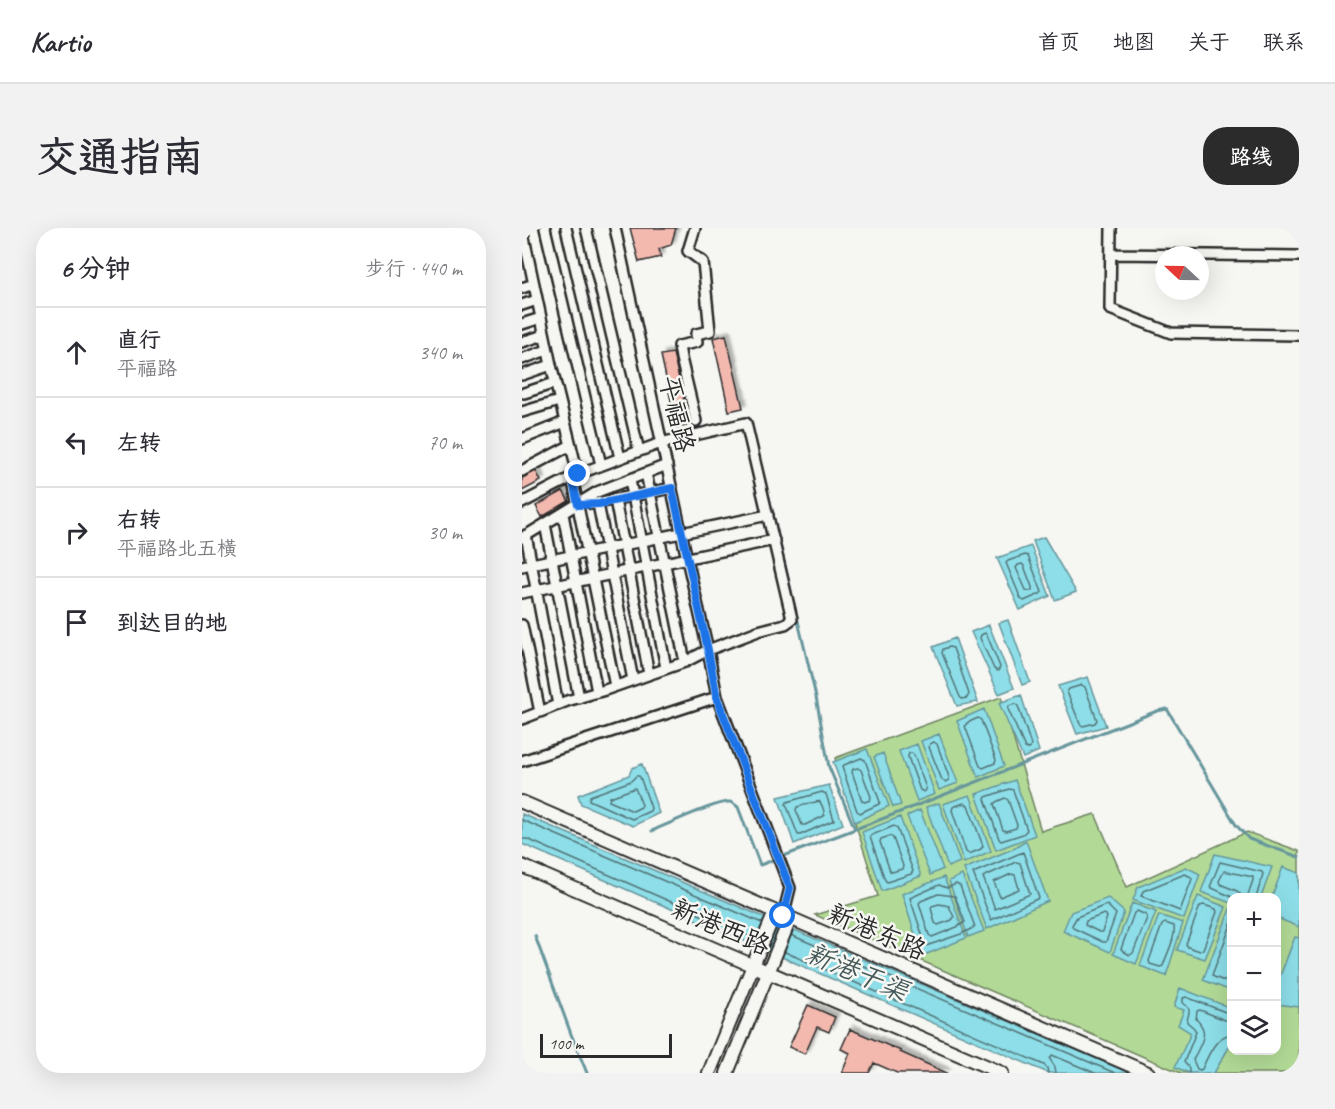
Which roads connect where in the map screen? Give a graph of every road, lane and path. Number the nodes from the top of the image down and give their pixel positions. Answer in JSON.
{"nodes":[{"id":1,"x":545,"y":228,"type":"edge"},
{"id":2,"x":566,"y":228,"type":"edge"},
{"id":3,"x":586,"y":228,"type":"edge"},
{"id":4,"x":615,"y":228,"type":"edge"},
{"id":5,"x":694,"y":228,"type":"edge"},
{"id":6,"x":1112,"y":228,"type":"edge"},
{"id":7,"x":522,"y":231,"type":"edge"},
{"id":8,"x":524,"y":252,"type":"edge"},
{"id":9,"x":1111,"y":254,"type":"junction"},
{"id":10,"x":1299,"y":256,"type":"edge"},
{"id":11,"x":534,"y":284,"type":"junction"},
{"id":12,"x":522,"y":288,"type":"edge"},
{"id":13,"x":537,"y":300,"type":"junction"},
{"id":14,"x":522,"y":305,"type":"edge"},
{"id":15,"x":541,"y":318,"type":"junction"},
{"id":16,"x":522,"y":324,"type":"edge"},
{"id":17,"x":544,"y":335,"type":"junction"},
{"id":18,"x":1299,"y":335,"type":"edge"},
{"id":19,"x":522,"y":342,"type":"edge"},
{"id":20,"x":548,"y":350,"type":"junction"},
{"id":21,"x":522,"y":359,"type":"edge"},
{"id":22,"x":551,"y":365,"type":"junction"},
{"id":23,"x":522,"y":375,"type":"edge"},
{"id":24,"x":555,"y":383,"type":"junction"},
{"id":25,"x":524,"y":393,"type":"dead end"},
{"id":26,"x":559,"y":401,"type":"junction"},
{"id":27,"x":522,"y":412,"type":"edge"},
{"id":28,"x":696,"y":421,"type":"dead end"},
{"id":29,"x":565,"y":423,"type":"junction"},
{"id":30,"x":522,"y":439,"type":"edge"},
{"id":31,"x":662,"y":443,"type":"junction"},
{"id":32,"x":571,"y":445,"type":"junction"},
{"id":33,"x":639,"y":451,"type":"junction"},
{"id":34,"x":620,"y":458,"type":"junction"},
{"id":35,"x":601,"y":465,"type":"junction"},
{"id":36,"x":667,"y":465,"type":"junction"},
{"id":37,"x":522,"y":471,"type":"edge"},
{"id":38,"x":646,"y":473,"type":"junction"},
{"id":39,"x":575,"y":476,"type":"junction"},
{"id":40,"x":630,"y":480,"type":"junction"},
{"id":41,"x":672,"y":488,"type":"junction"},
{"id":42,"x":650,"y":493,"type":"junction"},
{"id":43,"x":633,"y":496,"type":"junction"},
{"id":44,"x":615,"y":500,"type":"junction"},
{"id":45,"x":522,"y":503,"type":"edge"},
{"id":46,"x":598,"y":504,"type":"junction"},
{"id":47,"x":578,"y":505,"type":"junction"},
{"id":48,"x":562,"y":514,"type":"junction"},
{"id":49,"x":768,"y":515,"type":"junction"},
{"id":50,"x":546,"y":524,"type":"junction"},
{"id":51,"x":682,"y":532,"type":"junction"},
{"id":52,"x":524,"y":537,"type":"edge"},
{"id":53,"x":659,"y":537,"type":"junction"},
{"id":54,"x":774,"y":540,"type":"junction"},
{"id":55,"x":641,"y":541,"type":"junction"},
{"id":56,"x":624,"y":545,"type":"junction"},
{"id":57,"x":607,"y":549,"type":"junction"},
{"id":58,"x":587,"y":553,"type":"junction"},
{"id":59,"x":570,"y":556,"type":"junction"},
{"id":60,"x":687,"y":558,"type":"junction"},
{"id":61,"x":552,"y":560,"type":"junction"},
{"id":62,"x":665,"y":563,"type":"junction"},
{"id":63,"x":527,"y":565,"type":"edge"},
{"id":64,"x":646,"y":567,"type":"junction"},
{"id":65,"x":629,"y":571,"type":"junction"},
{"id":66,"x":612,"y":574,"type":"junction"},
{"id":67,"x":593,"y":578,"type":"junction"},
{"id":68,"x":575,"y":582,"type":"junction"},
{"id":69,"x":557,"y":586,"type":"junction"},
{"id":70,"x":536,"y":590,"type":"junction"},
{"id":71,"x":522,"y":593,"type":"edge"},
{"id":72,"x":522,"y":625,"type":"edge"},
{"id":73,"x":708,"y":650,"type":"junction"},
{"id":74,"x":685,"y":662,"type":"junction"},
{"id":75,"x":666,"y":668,"type":"junction"},
{"id":76,"x":649,"y":674,"type":"junction"},
{"id":77,"x":633,"y":680,"type":"junction"},
{"id":78,"x":615,"y":686,"type":"junction"},
{"id":79,"x":597,"y":692,"type":"junction"},
{"id":80,"x":579,"y":698,"type":"junction"},
{"id":81,"x":717,"y":698,"type":"junction"},
{"id":82,"x":558,"y":705,"type":"junction"},
{"id":83,"x":540,"y":712,"type":"junction"},
{"id":84,"x":522,"y":719,"type":"edge"},
{"id":85,"x":522,"y":761,"type":"edge"},
{"id":86,"x":522,"y":802,"type":"edge"},
{"id":87,"x":522,"y":866,"type":"edge"},
{"id":88,"x":783,"y":916,"type":"junction"},
{"id":89,"x":710,"y":1073,"type":"edge"},
{"id":90,"x":727,"y":1073,"type":"edge"},
{"id":91,"x":1002,"y":1073,"type":"edge"},
{"id":92,"x":1148,"y":1073,"type":"edge"}],
"edges":[{"from":1,"to":35,"type":"street"},
{"from":2,"to":34,"type":"street"},
{"from":3,"to":33,"type":"street"},
{"from":4,"to":31,"type":"street","name":"平福路"},
{"from":5,"to":28,"type":"street"},
{"from":6,"to":9,"type":"street"},
{"from":7,"to":8,"type":"street"},
{"from":8,"to":11,"type":"street"},
{"from":9,"to":10,"type":"street"},
{"from":9,"to":18,"type":"street"},
{"from":11,"to":12,"type":"street"},
{"from":11,"to":13,"type":"street"},
{"from":13,"to":14,"type":"street"},
{"from":13,"to":15,"type":"street"},
{"from":15,"to":16,"type":"street"},
{"from":15,"to":17,"type":"street"},
{"from":17,"to":19,"type":"street"},
{"from":17,"to":20,"type":"street"},
{"from":20,"to":21,"type":"street"},
{"from":20,"to":22,"type":"street"},
{"from":22,"to":23,"type":"street"},
{"from":22,"to":24,"type":"street"},
{"from":24,"to":25,"type":"street"},
{"from":24,"to":26,"type":"street"},
{"from":26,"to":27,"type":"street"},
{"from":26,"to":29,"type":"street"},
{"from":29,"to":30,"type":"street"},
{"from":29,"to":32,"type":"street"},
{"from":31,"to":33,"type":"street"},
{"from":31,"to":36,"type":"street","name":"平福路"},
{"from":31,"to":49,"type":"street"},
{"from":32,"to":37,"type":"street"},
{"from":32,"to":39,"type":"street"},
{"from":33,"to":34,"type":"street"},
{"from":34,"to":35,"type":"street"},
{"from":35,"to":39,"type":"street"},
{"from":36,"to":38,"type":"street"},
{"from":36,"to":41,"type":"street","name":"平福路"},
{"from":38,"to":40,"type":"street"},
{"from":38,"to":42,"type":"street"},
{"from":39,"to":45,"type":"street"},
{"from":39,"to":47,"type":"street"},
{"from":40,"to":43,"type":"street"},
{"from":40,"to":47,"type":"street"},
{"from":41,"to":42,"type":"street"},
{"from":41,"to":51,"type":"street","name":"平福路"},
{"from":42,"to":43,"type":"street"},
{"from":42,"to":53,"type":"street"},
{"from":43,"to":44,"type":"street"},
{"from":43,"to":55,"type":"street"},
{"from":44,"to":46,"type":"street"},
{"from":44,"to":56,"type":"street"},
{"from":46,"to":47,"type":"street"},
{"from":46,"to":57,"type":"street"},
{"from":47,"to":48,"type":"street"},
{"from":47,"to":58,"type":"street"},
{"from":48,"to":50,"type":"street"},
{"from":48,"to":59,"type":"street"},
{"from":49,"to":51,"type":"street"},
{"from":49,"to":54,"type":"street"},
{"from":50,"to":52,"type":"street"},
{"from":50,"to":61,"type":"street"},
{"from":51,"to":53,"type":"street"},
{"from":51,"to":60,"type":"street","name":"平福路"},
{"from":52,"to":63,"type":"street"},
{"from":53,"to":55,"type":"street"},
{"from":53,"to":62,"type":"street"},
{"from":54,"to":60,"type":"street"},
{"from":54,"to":73,"type":"street"},
{"from":55,"to":56,"type":"street"},
{"from":55,"to":64,"type":"street"},
{"from":56,"to":57,"type":"street"},
{"from":56,"to":65,"type":"street"},
{"from":57,"to":58,"type":"street"},
{"from":57,"to":66,"type":"street"},
{"from":58,"to":59,"type":"street"},
{"from":58,"to":67,"type":"street"},
{"from":59,"to":61,"type":"street"},
{"from":59,"to":68,"type":"street"},
{"from":60,"to":62,"type":"street"},
{"from":60,"to":73,"type":"street","name":"平福路"},
{"from":61,"to":63,"type":"street"},
{"from":61,"to":69,"type":"street"},
{"from":62,"to":64,"type":"street"},
{"from":62,"to":74,"type":"street"},
{"from":63,"to":70,"type":"street"},
{"from":64,"to":65,"type":"street"},
{"from":64,"to":75,"type":"street"},
{"from":65,"to":66,"type":"street"},
{"from":65,"to":76,"type":"street"},
{"from":66,"to":67,"type":"street"},
{"from":66,"to":77,"type":"street"},
{"from":67,"to":68,"type":"street"},
{"from":67,"to":78,"type":"street"},
{"from":68,"to":69,"type":"street"},
{"from":68,"to":79,"type":"street"},
{"from":69,"to":70,"type":"street"},
{"from":69,"to":80,"type":"street"},
{"from":70,"to":71,"type":"street"},
{"from":70,"to":82,"type":"street"},
{"from":72,"to":83,"type":"street"},
{"from":73,"to":74,"type":"street"},
{"from":73,"to":81,"type":"street","name":"平福路"},
{"from":74,"to":75,"type":"street"},
{"from":75,"to":76,"type":"street"},
{"from":76,"to":77,"type":"street"},
{"from":77,"to":78,"type":"street"},
{"from":78,"to":79,"type":"street"},
{"from":79,"to":80,"type":"street"},
{"from":80,"to":82,"type":"street"},
{"from":81,"to":85,"type":"street"},
{"from":81,"to":88,"type":"street","name":"平福路"},
{"from":82,"to":83,"type":"street"},
{"from":83,"to":84,"type":"street"},
{"from":86,"to":88,"type":"main road","name":"新港东路"},
{"from":87,"to":91,"type":"main road","name":"新港西路"},
{"from":88,"to":89,"type":"main road"},
{"from":88,"to":90,"type":"main road"},
{"from":88,"to":92,"type":"main road","name":"新港东路"}]}
